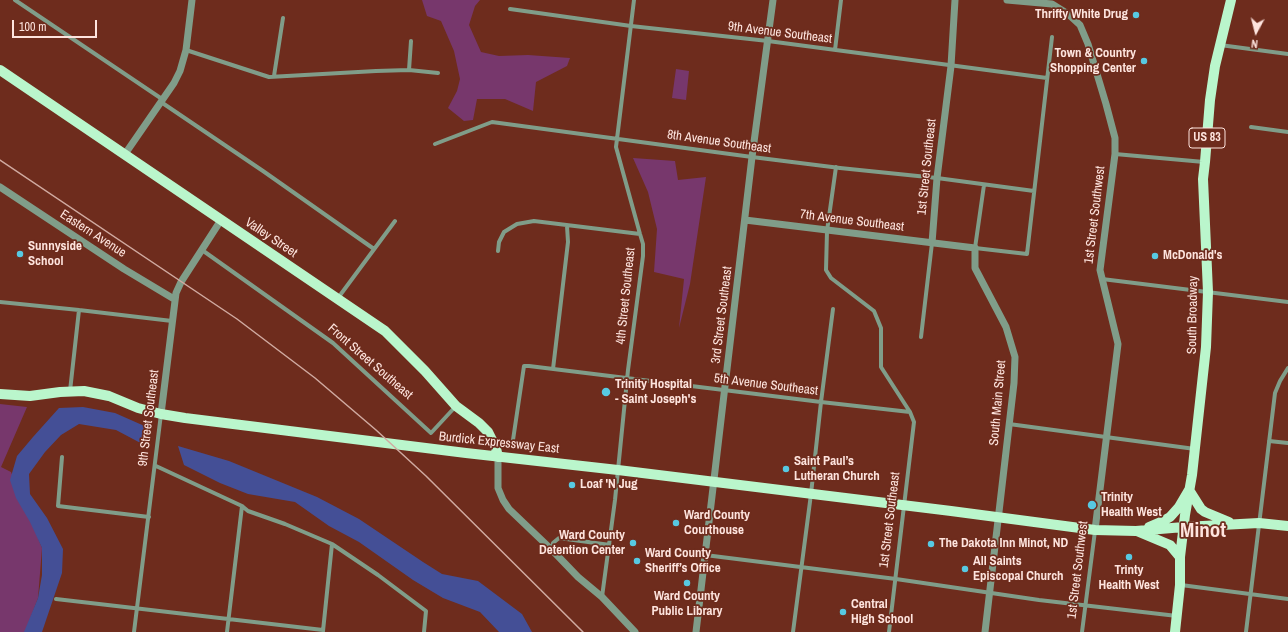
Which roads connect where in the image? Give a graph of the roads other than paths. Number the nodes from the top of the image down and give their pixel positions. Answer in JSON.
{"nodes":[{"id":1,"x":15,"y":0,"type":"edge"},
{"id":2,"x":192,"y":0,"type":"edge"},
{"id":3,"x":634,"y":0,"type":"edge"},
{"id":4,"x":773,"y":0,"type":"edge"},
{"id":5,"x":841,"y":0,"type":"edge"},
{"id":6,"x":955,"y":0,"type":"edge"},
{"id":7,"x":1007,"y":0,"type":"edge"},
{"id":8,"x":1011,"y":0,"type":"edge"},
{"id":9,"x":1231,"y":0,"type":"edge"},
{"id":10,"x":510,"y":9,"type":"dead end"},
{"id":11,"x":283,"y":18,"type":"dead end"},
{"id":12,"x":631,"y":26,"type":"junction"},
{"id":13,"x":1052,"y":37,"type":"dead end"},
{"id":14,"x":411,"y":41,"type":"dead end"},
{"id":15,"x":768,"y":41,"type":"junction"},
{"id":16,"x":1220,"y":45,"type":"junction"},
{"id":17,"x":186,"y":50,"type":"junction"},
{"id":18,"x":835,"y":50,"type":"junction"},
{"id":19,"x":1288,"y":54,"type":"edge"},
{"id":20,"x":951,"y":66,"type":"junction"},
{"id":21,"x":0,"y":70,"type":"edge"},
{"id":22,"x":409,"y":70,"type":"junction"},
{"id":23,"x":438,"y":73,"type":"dead end"},
{"id":24,"x":274,"y":76,"type":"junction"},
{"id":25,"x":1047,"y":78,"type":"junction"},
{"id":26,"x":161,"y":100,"type":"junction"},
{"id":27,"x":1251,"y":127,"type":"dead end"},
{"id":28,"x":1288,"y":132,"type":"edge"},
{"id":29,"x":617,"y":139,"type":"junction"},
{"id":30,"x":435,"y":144,"type":"dead end"},
{"id":31,"x":124,"y":154,"type":"junction"},
{"id":32,"x":1115,"y":154,"type":"junction"},
{"id":33,"x":752,"y":157,"type":"junction"},
{"id":34,"x":1205,"y":162,"type":"junction"},
{"id":35,"x":836,"y":167,"type":"junction"},
{"id":36,"x":936,"y":178,"type":"junction"},
{"id":37,"x":984,"y":185,"type":"junction"},
{"id":38,"x":0,"y":187,"type":"edge"},
{"id":39,"x":1034,"y":191,"type":"junction"},
{"id":40,"x":221,"y":220,"type":"junction"},
{"id":41,"x":745,"y":220,"type":"junction"},
{"id":42,"x":395,"y":221,"type":"dead end"},
{"id":43,"x":567,"y":226,"type":"junction"},
{"id":44,"x":827,"y":230,"type":"junction"},
{"id":45,"x":640,"y":234,"type":"junction"},
{"id":46,"x":932,"y":243,"type":"junction"},
{"id":47,"x":975,"y":248,"type":"junction"},
{"id":48,"x":374,"y":249,"type":"junction"},
{"id":49,"x":202,"y":250,"type":"junction"},
{"id":50,"x":498,"y":251,"type":"dead end"},
{"id":51,"x":1102,"y":279,"type":"junction"},
{"id":52,"x":1208,"y":292,"type":"junction"},
{"id":53,"x":174,"y":299,"type":"junction"},
{"id":54,"x":338,"y":299,"type":"junction"},
{"id":55,"x":0,"y":302,"type":"edge"},
{"id":56,"x":1288,"y":302,"type":"edge"},
{"id":57,"x":833,"y":309,"type":"dead end"},
{"id":58,"x":79,"y":310,"type":"junction"},
{"id":59,"x":172,"y":321,"type":"junction"},
{"id":60,"x":921,"y":337,"type":"dead end"},
{"id":61,"x":1288,"y":368,"type":"edge"},
{"id":62,"x":553,"y":369,"type":"junction"},
{"id":63,"x":627,"y":378,"type":"junction"},
{"id":64,"x":725,"y":390,"type":"junction"},
{"id":65,"x":70,"y":391,"type":"junction"},
{"id":66,"x":0,"y":394,"type":"edge"},
{"id":67,"x":821,"y":402,"type":"junction"},
{"id":68,"x":456,"y":406,"type":"junction"},
{"id":69,"x":910,"y":412,"type":"junction"},
{"id":70,"x":162,"y":414,"type":"junction"},
{"id":71,"x":1009,"y":424,"type":"junction"},
{"id":72,"x":1106,"y":437,"type":"junction"},
{"id":73,"x":513,"y":440,"type":"dead end"},
{"id":74,"x":1269,"y":441,"type":"junction"},
{"id":75,"x":1288,"y":443,"type":"edge"},
{"id":76,"x":1195,"y":449,"type":"junction"},
{"id":77,"x":498,"y":457,"type":"junction"},
{"id":78,"x":62,"y":458,"type":"dead end"},
{"id":79,"x":156,"y":466,"type":"junction"},
{"id":80,"x":618,"y":470,"type":"junction"},
{"id":81,"x":713,"y":482,"type":"junction"},
{"id":82,"x":1189,"y":490,"type":"junction"},
{"id":83,"x":811,"y":494,"type":"junction"},
{"id":84,"x":904,"y":505,"type":"junction"},
{"id":85,"x":242,"y":506,"type":"junction"},
{"id":86,"x":149,"y":517,"type":"junction"},
{"id":87,"x":998,"y":517,"type":"junction"},
{"id":88,"x":1259,"y":523,"type":"junction"},
{"id":89,"x":1237,"y":524,"type":"junction"},
{"id":90,"x":1288,"y":526,"type":"edge"},
{"id":91,"x":1184,"y":527,"type":"junction"},
{"id":92,"x":1095,"y":530,"type":"junction"},
{"id":93,"x":1136,"y":531,"type":"junction"},
{"id":94,"x":332,"y":544,"type":"junction"},
{"id":95,"x":610,"y":545,"type":"junction"},
{"id":96,"x":553,"y":551,"type":"junction"},
{"id":97,"x":705,"y":555,"type":"junction"},
{"id":98,"x":1180,"y":557,"type":"junction"},
{"id":99,"x":801,"y":567,"type":"junction"},
{"id":100,"x":896,"y":579,"type":"junction"},
{"id":101,"x":1180,"y":585,"type":"junction"},
{"id":102,"x":989,"y":593,"type":"junction"},
{"id":103,"x":1250,"y":594,"type":"junction"},
{"id":104,"x":602,"y":597,"type":"junction"},
{"id":105,"x":1288,"y":599,"type":"edge"},
{"id":106,"x":56,"y":600,"type":"dead end"},
{"id":107,"x":1086,"y":605,"type":"junction"},
{"id":108,"x":137,"y":608,"type":"junction"},
{"id":109,"x":1177,"y":616,"type":"junction"},
{"id":110,"x":229,"y":618,"type":"junction"},
{"id":111,"x":323,"y":631,"type":"edge"},
{"id":112,"x":134,"y":632,"type":"edge"},
{"id":113,"x":227,"y":632,"type":"edge"},
{"id":114,"x":424,"y":632,"type":"edge"},
{"id":115,"x":635,"y":632,"type":"edge"},
{"id":116,"x":696,"y":632,"type":"edge"},
{"id":117,"x":793,"y":632,"type":"edge"},
{"id":118,"x":889,"y":632,"type":"edge"},
{"id":119,"x":985,"y":632,"type":"edge"},
{"id":120,"x":1082,"y":632,"type":"edge"},
{"id":121,"x":1175,"y":632,"type":"edge"},
{"id":122,"x":1246,"y":632,"type":"edge"}],
"edges":[{"from":1,"to":26,"type":"street"},
{"from":2,"to":17,"type":"street"},
{"from":3,"to":12,"type":"street","name":"4th Street Southeast"},
{"from":4,"to":15,"type":"street","name":"3rd Street Southeast"},
{"from":5,"to":18,"type":"street"},
{"from":6,"to":20,"type":"street","name":"1st Street Southeast"},
{"from":7,"to":8,"type":"street","name":"1st Street Southwest"},
{"from":8,"to":32,"type":"street","name":"1st Street Southwest"},
{"from":9,"to":16,"type":"main road","name":"South Broadway","number":"US 83"},
{"from":10,"to":12,"type":"street","name":"9th Avenue Southeast"},
{"from":11,"to":24,"type":"street"},
{"from":12,"to":15,"type":"street","name":"9th Avenue Southeast"},
{"from":12,"to":29,"type":"street","name":"4th Street Southeast"},
{"from":13,"to":25,"type":"street"},
{"from":14,"to":22,"type":"street"},
{"from":15,"to":18,"type":"street","name":"9th Avenue Southeast"},
{"from":15,"to":33,"type":"street","name":"3rd Street Southeast"},
{"from":16,"to":19,"type":"street"},
{"from":16,"to":34,"type":"main road","name":"South Broadway","number":"US 83"},
{"from":17,"to":24,"type":"street"},
{"from":17,"to":26,"type":"street"},
{"from":18,"to":20,"type":"street","name":"9th Avenue Southeast"},
{"from":20,"to":25,"type":"street","name":"9th Avenue Southeast"},
{"from":20,"to":36,"type":"street","name":"1st Street Southeast"},
{"from":21,"to":31,"type":"main road","name":"Valley Street"},
{"from":22,"to":23,"type":"street"},
{"from":22,"to":24,"type":"street"},
{"from":25,"to":39,"type":"street"},
{"from":26,"to":31,"type":"street"},
{"from":26,"to":48,"type":"street"},
{"from":27,"to":28,"type":"street"},
{"from":29,"to":30,"type":"street","name":"8th Avenue Southeast"},
{"from":29,"to":33,"type":"street","name":"8th Avenue Southeast"},
{"from":29,"to":45,"type":"street","name":"4th Street Southeast"},
{"from":31,"to":40,"type":"main road","name":"Valley Street"},
{"from":32,"to":34,"type":"street"},
{"from":32,"to":51,"type":"street","name":"1st Street Southwest"},
{"from":33,"to":35,"type":"street","name":"8th Avenue Southeast"},
{"from":33,"to":41,"type":"street","name":"3rd Street Southeast"},
{"from":34,"to":52,"type":"main road","name":"South Broadway","number":"US 83"},
{"from":35,"to":36,"type":"street","name":"8th Avenue Southeast"},
{"from":35,"to":44,"type":"street"},
{"from":36,"to":37,"type":"street","name":"8th Avenue Southeast"},
{"from":36,"to":46,"type":"street","name":"1st Street Southeast"},
{"from":37,"to":39,"type":"street","name":"8th Avenue Southeast"},
{"from":37,"to":47,"type":"street","name":"South Main Street"},
{"from":38,"to":53,"type":"street","name":"Eastern Avenue"},
{"from":39,"to":47,"type":"street","name":"7th Avenue Southeast"},
{"from":40,"to":49,"type":"street","name":"9th Street Southeast"},
{"from":40,"to":54,"type":"main road","name":"Valley Street"},
{"from":41,"to":44,"type":"street","name":"7th Avenue Southeast"},
{"from":41,"to":64,"type":"street","name":"3rd Street Southeast"},
{"from":42,"to":48,"type":"street"},
{"from":43,"to":45,"type":"street"},
{"from":43,"to":50,"type":"street"},
{"from":43,"to":62,"type":"street"},
{"from":44,"to":46,"type":"street","name":"7th Avenue Southeast"},
{"from":44,"to":69,"type":"street"},
{"from":45,"to":63,"type":"street","name":"4th Street Southeast"},
{"from":46,"to":47,"type":"street","name":"7th Avenue Southeast"},
{"from":46,"to":60,"type":"street","name":"1st Street Southeast"},
{"from":47,"to":71,"type":"street","name":"South Main Street"},
{"from":48,"to":54,"type":"street"},
{"from":49,"to":53,"type":"street","name":"9th Street Southeast"},
{"from":49,"to":68,"type":"street","name":"Front Street Southeast"},
{"from":51,"to":52,"type":"street"},
{"from":51,"to":72,"type":"street","name":"1st Street Southwest"},
{"from":52,"to":56,"type":"street"},
{"from":52,"to":76,"type":"main road","name":"South Broadway","number":"US 83"},
{"from":53,"to":59,"type":"street","name":"9th Street Southeast"},
{"from":54,"to":68,"type":"main road","name":"Valley Street"},
{"from":55,"to":58,"type":"street"},
{"from":57,"to":67,"type":"street"},
{"from":58,"to":59,"type":"street"},
{"from":58,"to":65,"type":"street"},
{"from":59,"to":70,"type":"street","name":"9th Street Southeast"},
{"from":61,"to":74,"type":"street"},
{"from":62,"to":63,"type":"street","name":"5th Avenue Southeast"},
{"from":62,"to":73,"type":"street","name":"5th Avenue Southeast"},
{"from":63,"to":64,"type":"street","name":"5th Avenue Southeast"},
{"from":63,"to":80,"type":"street","name":"4th Street Southeast"},
{"from":64,"to":67,"type":"street","name":"5th Avenue Southeast"},
{"from":64,"to":81,"type":"street","name":"3rd Street Southeast"},
{"from":65,"to":66,"type":"main road","name":"Burdick Expressway East"},
{"from":65,"to":70,"type":"main road","name":"Burdick Expressway East"},
{"from":67,"to":69,"type":"street","name":"5th Avenue Southeast"},
{"from":67,"to":83,"type":"street"},
{"from":68,"to":77,"type":"main road","name":"Valley Street"},
{"from":69,"to":84,"type":"street","name":"1st Street Southeast"},
{"from":70,"to":77,"type":"main road","name":"Burdick Expressway East"},
{"from":70,"to":79,"type":"street","name":"9th Street Southeast"},
{"from":71,"to":72,"type":"street"},
{"from":71,"to":87,"type":"street","name":"South Main Street"},
{"from":72,"to":76,"type":"street"},
{"from":72,"to":92,"type":"street","name":"1st Street Southwest"},
{"from":74,"to":75,"type":"street"},
{"from":74,"to":88,"type":"street"},
{"from":76,"to":82,"type":"main road","name":"South Broadway","number":"US 83"},
{"from":77,"to":80,"type":"main road","name":"Burdick Expressway East"},
{"from":77,"to":96,"type":"street"},
{"from":78,"to":86,"type":"street"},
{"from":79,"to":85,"type":"street"},
{"from":79,"to":86,"type":"street","name":"9th Street Southeast"},
{"from":80,"to":81,"type":"main road","name":"Burdick Expressway East"},
{"from":80,"to":95,"type":"street","name":"4th Street Southeast"},
{"from":81,"to":83,"type":"main road","name":"Burdick Expressway East"},
{"from":81,"to":97,"type":"street","name":"3rd Street Southeast"},
{"from":82,"to":89,"type":"main road"},
{"from":82,"to":91,"type":"main road","name":"South Broadway","number":"US 83"},
{"from":82,"to":93,"type":"main road"},
{"from":83,"to":84,"type":"main road","name":"Burdick Expressway East"},
{"from":83,"to":99,"type":"street"},
{"from":84,"to":87,"type":"main road","name":"Burdick Expressway East"},
{"from":84,"to":100,"type":"street","name":"1st Street Southeast"},
{"from":85,"to":94,"type":"street"},
{"from":85,"to":110,"type":"street"},
{"from":86,"to":108,"type":"street","name":"9th Street Southeast"},
{"from":87,"to":92,"type":"main road","name":"Burdick Expressway East"},
{"from":87,"to":102,"type":"street","name":"South Main Street"},
{"from":88,"to":89,"type":"main road"},
{"from":88,"to":90,"type":"main road"},
{"from":88,"to":103,"type":"street"},
{"from":89,"to":91,"type":"main road"},
{"from":91,"to":93,"type":"main road"},
{"from":91,"to":98,"type":"main road","name":"South Broadway","number":"US 83"},
{"from":92,"to":93,"type":"main road","name":"Burdick Expressway East"},
{"from":92,"to":107,"type":"street","name":"1st Street Southwest"},
{"from":93,"to":98,"type":"main road"},
{"from":94,"to":111,"type":"street"},
{"from":94,"to":114,"type":"street"},
{"from":95,"to":96,"type":"street"},
{"from":95,"to":104,"type":"street","name":"4th Street Southeast"},
{"from":96,"to":104,"type":"street"},
{"from":97,"to":99,"type":"street"},
{"from":97,"to":116,"type":"street","name":"3rd Street Southeast"},
{"from":98,"to":101,"type":"main road","name":"South Broadway","number":"US 83"},
{"from":99,"to":100,"type":"street"},
{"from":99,"to":117,"type":"street"},
{"from":100,"to":102,"type":"street"},
{"from":100,"to":118,"type":"street","name":"1st Street Southeast"},
{"from":101,"to":103,"type":"street"},
{"from":101,"to":109,"type":"main road","name":"South Broadway","number":"US 83"},
{"from":102,"to":107,"type":"street"},
{"from":102,"to":119,"type":"street","name":"South Main Street"},
{"from":103,"to":105,"type":"street"},
{"from":103,"to":122,"type":"street"},
{"from":104,"to":115,"type":"street"},
{"from":106,"to":108,"type":"street"},
{"from":107,"to":109,"type":"street"},
{"from":107,"to":120,"type":"street","name":"1st Street Southwest"},
{"from":108,"to":110,"type":"street"},
{"from":108,"to":112,"type":"street","name":"9th Street Southeast"},
{"from":109,"to":121,"type":"main road","name":"South Broadway","number":"US 83"},
{"from":110,"to":111,"type":"street"},
{"from":110,"to":113,"type":"street"}]}
